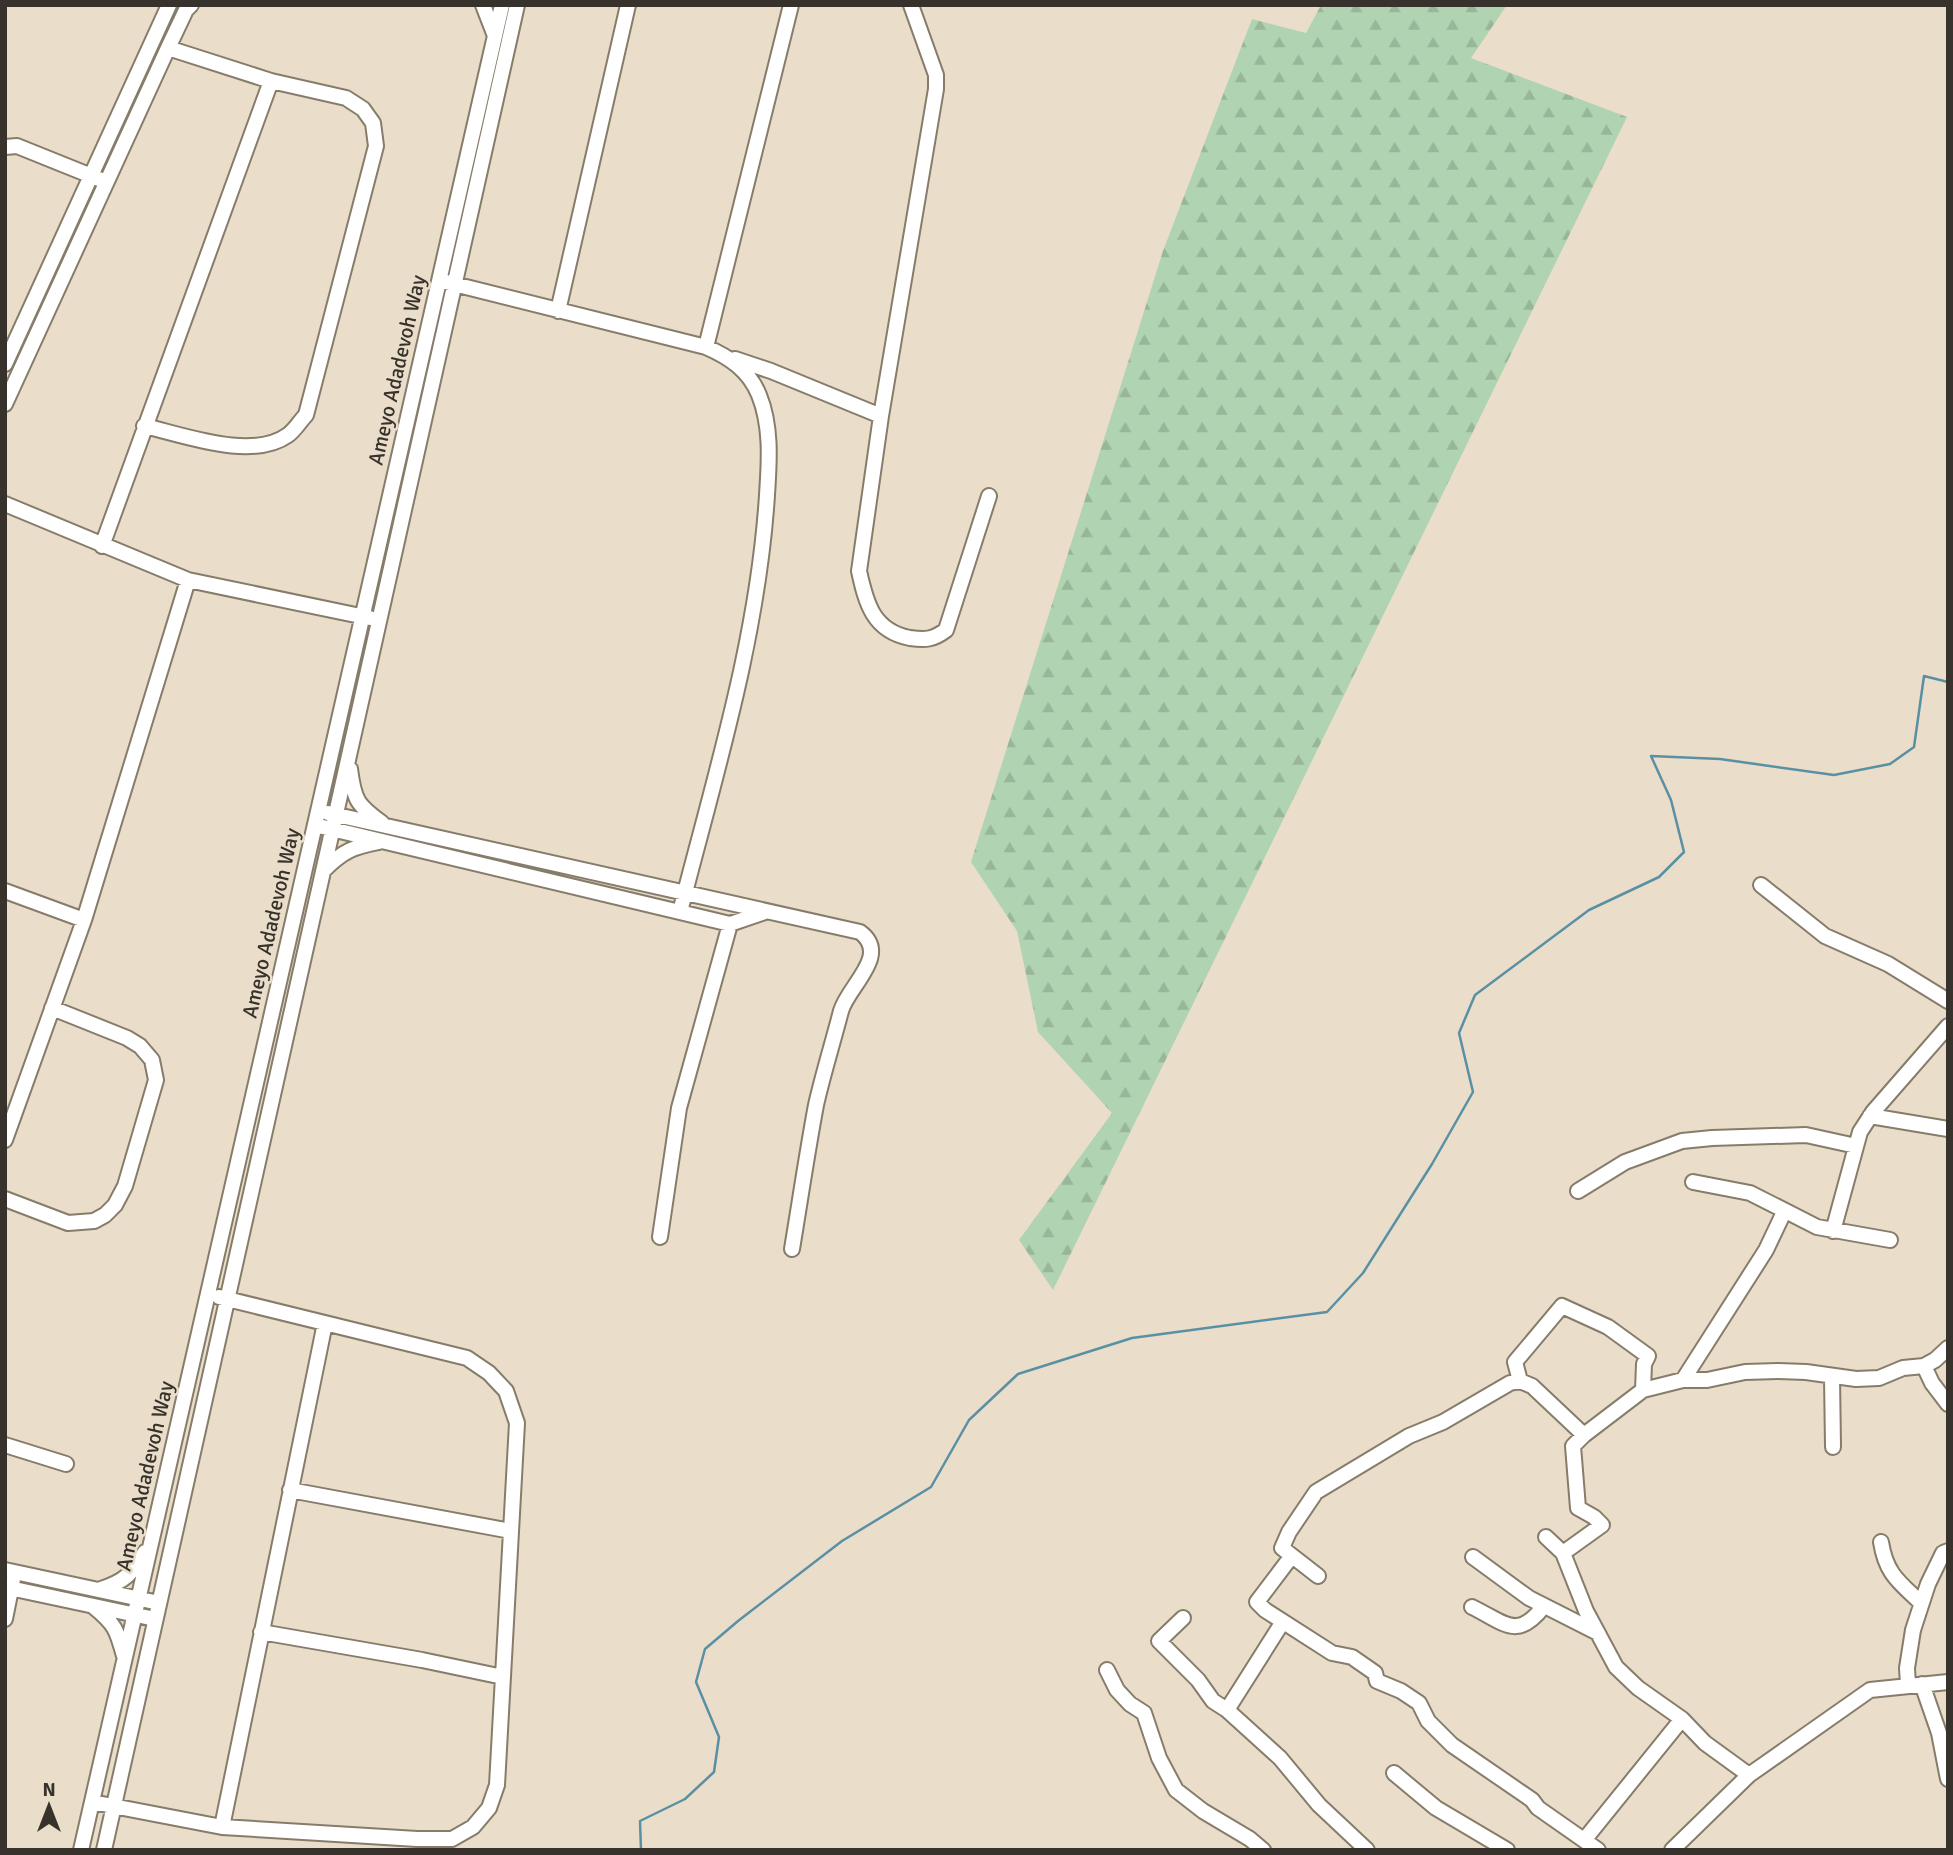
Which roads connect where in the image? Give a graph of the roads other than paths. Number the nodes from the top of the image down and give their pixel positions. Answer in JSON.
{"nodes":[{"id":1,"x":169,"y":5,"type":"edge"},
{"id":2,"x":191,"y":5,"type":"edge"},
{"id":3,"x":483,"y":5,"type":"edge"},
{"id":4,"x":502,"y":5,"type":"edge"},
{"id":5,"x":517,"y":5,"type":"edge"},
{"id":6,"x":628,"y":5,"type":"edge"},
{"id":7,"x":792,"y":5,"type":"edge"},
{"id":8,"x":911,"y":5,"type":"edge"},
{"id":9,"x":495,"y":36,"type":"junction"},
{"id":10,"x":168,"y":48,"type":"junction"},
{"id":11,"x":271,"y":81,"type":"junction"},
{"id":12,"x":5,"y":146,"type":"edge"},
{"id":13,"x":90,"y":176,"type":"junction"},
{"id":14,"x":106,"y":182,"type":"junction"},
{"id":15,"x":439,"y":280,"type":"junction"},
{"id":16,"x":455,"y":284,"type":"junction"},
{"id":17,"x":558,"y":310,"type":"junction"},
{"id":18,"x":706,"y":347,"type":"junction"},
{"id":19,"x":729,"y":358,"type":"junction"},
{"id":20,"x":5,"y":363,"type":"edge"},
{"id":21,"x":5,"y":404,"type":"edge"},
{"id":22,"x":881,"y":416,"type":"junction"},
{"id":23,"x":144,"y":426,"type":"junction"},
{"id":24,"x":989,"y":496,"type":"dead end"},
{"id":25,"x":5,"y":504,"type":"edge"},
{"id":26,"x":102,"y":546,"type":"junction"},
{"id":27,"x":188,"y":579,"type":"junction"},
{"id":28,"x":362,"y":617,"type":"junction"},
{"id":29,"x":379,"y":620,"type":"junction"},
{"id":30,"x":348,"y":758,"type":"junction"},
{"id":31,"x":316,"y":818,"type":"junction"},
{"id":32,"x":334,"y":822,"type":"junction"},
{"id":33,"x":385,"y":834,"type":"junction"},
{"id":34,"x":323,"y":871,"type":"junction"},
{"id":35,"x":1761,"y":885,"type":"dead end"},
{"id":36,"x":5,"y":891,"type":"edge"},
{"id":37,"x":684,"y":895,"type":"junction"},
{"id":38,"x":768,"y":911,"type":"junction"},
{"id":39,"x":680,"y":912,"type":"junction"},
{"id":40,"x":83,"y":920,"type":"junction"},
{"id":41,"x":730,"y":924,"type":"junction"},
{"id":42,"x":1948,"y":1001,"type":"edge"},
{"id":43,"x":52,"y":1008,"type":"junction"},
{"id":44,"x":1948,"y":1026,"type":"edge"},
{"id":45,"x":1870,"y":1116,"type":"junction"},
{"id":46,"x":1948,"y":1129,"type":"edge"},
{"id":47,"x":5,"y":1140,"type":"edge"},
{"id":48,"x":1856,"y":1146,"type":"junction"},
{"id":49,"x":1693,"y":1182,"type":"dead end"},
{"id":50,"x":1578,"y":1191,"type":"dead end"},
{"id":51,"x":5,"y":1199,"type":"edge"},
{"id":52,"x":1784,"y":1212,"type":"junction"},
{"id":53,"x":1833,"y":1231,"type":"junction"},
{"id":54,"x":660,"y":1237,"type":"dead end"},
{"id":55,"x":1890,"y":1240,"type":"dead end"},
{"id":56,"x":792,"y":1250,"type":"dead end"},
{"id":57,"x":208,"y":1294,"type":"junction"},
{"id":58,"x":227,"y":1299,"type":"junction"},
{"id":59,"x":325,"y":1323,"type":"junction"},
{"id":60,"x":1948,"y":1348,"type":"edge"},
{"id":61,"x":1924,"y":1367,"type":"junction"},
{"id":62,"x":1832,"y":1376,"type":"junction"},
{"id":63,"x":1682,"y":1380,"type":"junction"},
{"id":64,"x":1520,"y":1381,"type":"junction"},
{"id":65,"x":1643,"y":1390,"type":"junction"},
{"id":66,"x":1948,"y":1404,"type":"edge"},
{"id":67,"x":1584,"y":1435,"type":"junction"},
{"id":68,"x":5,"y":1445,"type":"edge"},
{"id":69,"x":1833,"y":1447,"type":"dead end"},
{"id":70,"x":66,"y":1464,"type":"dead end"},
{"id":71,"x":290,"y":1490,"type":"junction"},
{"id":72,"x":511,"y":1531,"type":"junction"},
{"id":73,"x":1546,"y":1537,"type":"dead end"},
{"id":74,"x":151,"y":1542,"type":"junction"},
{"id":75,"x":1881,"y":1542,"type":"dead end"},
{"id":76,"x":1948,"y":1551,"type":"edge"},
{"id":77,"x":1563,"y":1553,"type":"junction"},
{"id":78,"x":1291,"y":1557,"type":"junction"},
{"id":79,"x":1473,"y":1557,"type":"dead end"},
{"id":80,"x":10,"y":1571,"type":"edge"},
{"id":81,"x":1318,"y":1576,"type":"dead end"},
{"id":82,"x":8,"y":1588,"type":"edge"},
{"id":83,"x":97,"y":1590,"type":"junction"},
{"id":84,"x":138,"y":1598,"type":"junction"},
{"id":85,"x":159,"y":1603,"type":"junction"},
{"id":86,"x":1921,"y":1603,"type":"junction"},
{"id":87,"x":93,"y":1606,"type":"junction"},
{"id":88,"x":1544,"y":1606,"type":"junction"},
{"id":89,"x":1472,"y":1607,"type":"dead end"},
{"id":90,"x":134,"y":1615,"type":"junction"},
{"id":91,"x":1183,"y":1618,"type":"dead end"},
{"id":92,"x":5,"y":1619,"type":"edge"},
{"id":93,"x":155,"y":1619,"type":"junction"},
{"id":94,"x":1282,"y":1623,"type":"junction"},
{"id":95,"x":261,"y":1632,"type":"junction"},
{"id":96,"x":1598,"y":1633,"type":"junction"},
{"id":97,"x":125,"y":1658,"type":"junction"},
{"id":98,"x":1107,"y":1670,"type":"dead end"},
{"id":99,"x":503,"y":1677,"type":"junction"},
{"id":100,"x":1948,"y":1682,"type":"edge"},
{"id":101,"x":1915,"y":1685,"type":"junction"},
{"id":102,"x":1227,"y":1710,"type":"junction"},
{"id":103,"x":1682,"y":1719,"type":"junction"},
{"id":104,"x":1394,"y":1773,"type":"dead end"},
{"id":105,"x":1749,"y":1775,"type":"junction"},
{"id":106,"x":1948,"y":1779,"type":"edge"},
{"id":107,"x":92,"y":1802,"type":"junction"},
{"id":108,"x":114,"y":1806,"type":"junction"},
{"id":109,"x":222,"y":1826,"type":"junction"},
{"id":110,"x":1585,"y":1839,"type":"junction"},
{"id":111,"x":81,"y":1850,"type":"edge"},
{"id":112,"x":104,"y":1850,"type":"edge"},
{"id":113,"x":1263,"y":1850,"type":"edge"},
{"id":114,"x":1367,"y":1850,"type":"edge"},
{"id":115,"x":1507,"y":1850,"type":"edge"},
{"id":116,"x":1598,"y":1850,"type":"edge"},
{"id":117,"x":1672,"y":1850,"type":"edge"}],
"edges":[{"from":1,"to":13,"type":"street"},
{"from":2,"to":10,"type":"street"},
{"from":3,"to":9,"type":"street"},
{"from":4,"to":9,"type":"street","name":"Ameyo Adadevoh Way"},
{"from":5,"to":16,"type":"street","name":"Ameyo Adadevoh Way"},
{"from":6,"to":17,"type":"street"},
{"from":7,"to":18,"type":"street"},
{"from":8,"to":22,"type":"street"},
{"from":9,"to":15,"type":"street","name":"Ameyo Adadevoh Way"},
{"from":10,"to":11,"type":"street"},
{"from":10,"to":14,"type":"street"},
{"from":11,"to":23,"type":"street"},
{"from":11,"to":23,"type":"street"},
{"from":12,"to":13,"type":"street"},
{"from":13,"to":14,"type":"street"},
{"from":13,"to":20,"type":"street"},
{"from":14,"to":21,"type":"street"},
{"from":15,"to":16,"type":"street"},
{"from":15,"to":28,"type":"street","name":"Ameyo Adadevoh Way"},
{"from":16,"to":17,"type":"street"},
{"from":16,"to":29,"type":"street","name":"Ameyo Adadevoh Way"},
{"from":17,"to":18,"type":"street"},
{"from":18,"to":19,"type":"street"},
{"from":19,"to":22,"type":"street"},
{"from":19,"to":37,"type":"street"},
{"from":22,"to":24,"type":"street"},
{"from":23,"to":26,"type":"street"},
{"from":25,"to":26,"type":"street"},
{"from":26,"to":27,"type":"street"},
{"from":27,"to":28,"type":"street"},
{"from":27,"to":40,"type":"street"},
{"from":28,"to":29,"type":"street"},
{"from":28,"to":31,"type":"street","name":"Ameyo Adadevoh Way"},
{"from":29,"to":30,"type":"street","name":"Ameyo Adadevoh Way"},
{"from":30,"to":32,"type":"street","name":"Ameyo Adadevoh Way"},
{"from":30,"to":33,"type":"street"},
{"from":31,"to":32,"type":"street"},
{"from":31,"to":57,"type":"street","name":"Ameyo Adadevoh Way"},
{"from":32,"to":33,"type":"street"},
{"from":32,"to":34,"type":"street","name":"Ameyo Adadevoh Way"},
{"from":33,"to":34,"type":"street"},
{"from":33,"to":37,"type":"street"},
{"from":33,"to":39,"type":"street"},
{"from":34,"to":58,"type":"street","name":"Ameyo Adadevoh Way"},
{"from":35,"to":42,"type":"street"},
{"from":36,"to":40,"type":"street"},
{"from":37,"to":38,"type":"street"},
{"from":37,"to":39,"type":"street"},
{"from":38,"to":41,"type":"street"},
{"from":38,"to":56,"type":"street"},
{"from":39,"to":41,"type":"street"},
{"from":40,"to":43,"type":"street"},
{"from":41,"to":54,"type":"street"},
{"from":43,"to":47,"type":"street"},
{"from":43,"to":51,"type":"street"},
{"from":44,"to":45,"type":"street"},
{"from":45,"to":46,"type":"street"},
{"from":45,"to":48,"type":"street"},
{"from":48,"to":50,"type":"street"},
{"from":48,"to":53,"type":"street"},
{"from":49,"to":52,"type":"street"},
{"from":52,"to":53,"type":"street"},
{"from":52,"to":63,"type":"street"},
{"from":53,"to":55,"type":"street"},
{"from":57,"to":58,"type":"street"},
{"from":57,"to":74,"type":"street","name":"Ameyo Adadevoh Way"},
{"from":58,"to":59,"type":"street"},
{"from":58,"to":85,"type":"street","name":"Ameyo Adadevoh Way"},
{"from":59,"to":71,"type":"street"},
{"from":59,"to":72,"type":"street"},
{"from":60,"to":61,"type":"street"},
{"from":61,"to":62,"type":"street"},
{"from":61,"to":66,"type":"street"},
{"from":62,"to":63,"type":"street"},
{"from":62,"to":69,"type":"street"},
{"from":63,"to":65,"type":"street"},
{"from":64,"to":65,"type":"street"},
{"from":64,"to":67,"type":"street"},
{"from":64,"to":78,"type":"street"},
{"from":65,"to":67,"type":"street"},
{"from":67,"to":77,"type":"street"},
{"from":68,"to":70,"type":"street"},
{"from":71,"to":72,"type":"street"},
{"from":71,"to":95,"type":"street"},
{"from":72,"to":99,"type":"street"},
{"from":73,"to":77,"type":"street"},
{"from":74,"to":83,"type":"street"},
{"from":74,"to":84,"type":"street","name":"Ameyo Adadevoh Way"},
{"from":75,"to":86,"type":"street"},
{"from":76,"to":86,"type":"street"},
{"from":77,"to":96,"type":"street"},
{"from":78,"to":81,"type":"street"},
{"from":78,"to":94,"type":"street"},
{"from":79,"to":88,"type":"street"},
{"from":80,"to":82,"type":"street"},
{"from":80,"to":83,"type":"street"},
{"from":82,"to":87,"type":"street"},
{"from":82,"to":92,"type":"street"},
{"from":83,"to":84,"type":"street"},
{"from":84,"to":85,"type":"street"},
{"from":84,"to":90,"type":"street","name":"Ameyo Adadevoh Way"},
{"from":85,"to":93,"type":"street","name":"Ameyo Adadevoh Way"},
{"from":86,"to":101,"type":"street"},
{"from":87,"to":90,"type":"street"},
{"from":87,"to":97,"type":"street"},
{"from":88,"to":89,"type":"street"},
{"from":88,"to":96,"type":"street"},
{"from":90,"to":93,"type":"street"},
{"from":90,"to":97,"type":"street","name":"Ameyo Adadevoh Way"},
{"from":91,"to":102,"type":"street"},
{"from":93,"to":108,"type":"street","name":"Ameyo Adadevoh Way"},
{"from":94,"to":102,"type":"street"},
{"from":94,"to":110,"type":"street"},
{"from":95,"to":99,"type":"street"},
{"from":95,"to":109,"type":"street"},
{"from":96,"to":103,"type":"street"},
{"from":97,"to":107,"type":"street","name":"Ameyo Adadevoh Way"},
{"from":98,"to":113,"type":"street"},
{"from":99,"to":109,"type":"street"},
{"from":100,"to":101,"type":"street"},
{"from":101,"to":105,"type":"street"},
{"from":101,"to":106,"type":"street"},
{"from":102,"to":114,"type":"street"},
{"from":103,"to":105,"type":"street"},
{"from":103,"to":110,"type":"street"},
{"from":104,"to":115,"type":"street"},
{"from":105,"to":117,"type":"street"},
{"from":107,"to":108,"type":"street"},
{"from":107,"to":111,"type":"street","name":"Ameyo Adadevoh Way"},
{"from":108,"to":109,"type":"street"},
{"from":108,"to":112,"type":"street","name":"Ameyo Adadevoh Way"},
{"from":110,"to":116,"type":"street"}]}
